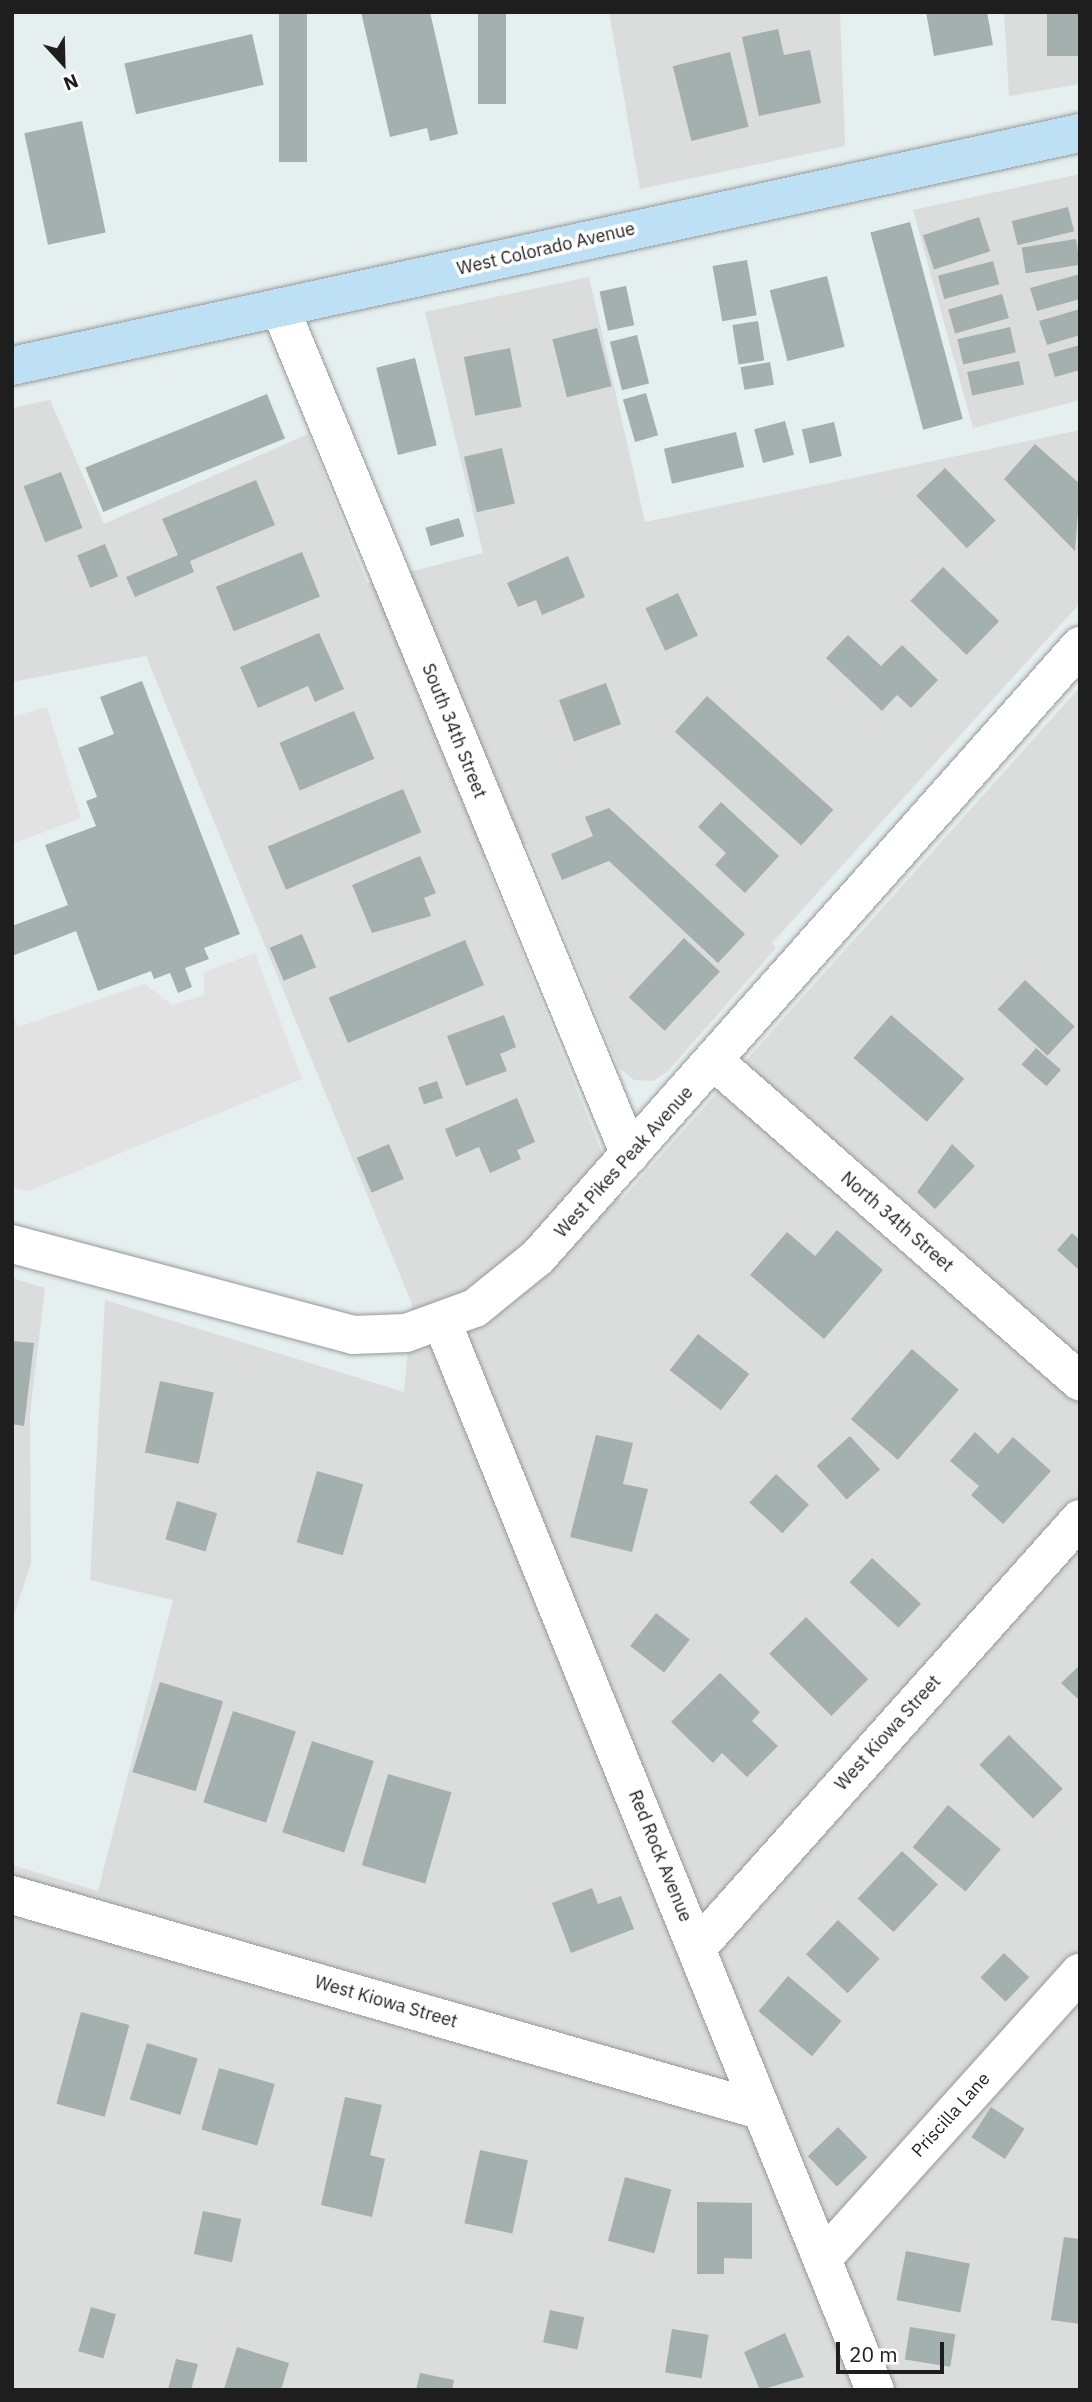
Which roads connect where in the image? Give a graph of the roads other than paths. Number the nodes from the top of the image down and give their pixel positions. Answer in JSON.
{"nodes":[{"id":1,"x":1080,"y":133,"type":"edge"},
{"id":2,"x":280,"y":307,"type":"junction"},
{"id":3,"x":12,"y":366,"type":"edge"},
{"id":4,"x":1080,"y":646,"type":"edge"},
{"id":5,"x":715,"y":1062,"type":"junction"},
{"id":6,"x":630,"y":1155,"type":"junction"},
{"id":7,"x":12,"y":1244,"type":"edge"},
{"id":8,"x":442,"y":1322,"type":"junction"},
{"id":9,"x":1080,"y":1381,"type":"edge"},
{"id":10,"x":1080,"y":1519,"type":"edge"},
{"id":11,"x":12,"y":1895,"type":"edge"},
{"id":12,"x":697,"y":1948,"type":"junction"},
{"id":13,"x":1080,"y":1973,"type":"edge"},
{"id":14,"x":760,"y":2110,"type":"junction"},
{"id":15,"x":823,"y":2258,"type":"junction"},
{"id":16,"x":875,"y":2390,"type":"edge"}],
"edges":[{"from":1,"to":2,"type":"main road","name":"West Colorado Avenue"},
{"from":2,"to":3,"type":"main road","name":"West Colorado Avenue"},
{"from":2,"to":6,"type":"street","name":"South 34th Street"},
{"from":4,"to":5,"type":"street","name":"West Pikes Peak Avenue"},
{"from":5,"to":6,"type":"street","name":"West Pikes Peak Avenue"},
{"from":5,"to":9,"type":"street","name":"North 34th Street"},
{"from":6,"to":8,"type":"street","name":"West Pikes Peak Avenue"},
{"from":7,"to":8,"type":"street","name":"West Pikes Peak Avenue"},
{"from":8,"to":12,"type":"street","name":"Red Rock Avenue"},
{"from":10,"to":12,"type":"street","name":"West Kiowa Street"},
{"from":11,"to":14,"type":"street","name":"West Kiowa Street"},
{"from":12,"to":14,"type":"street","name":"Red Rock Avenue"},
{"from":13,"to":15,"type":"street","name":"Priscilla Lane"},
{"from":14,"to":15,"type":"street","name":"Red Rock Avenue"},
{"from":15,"to":16,"type":"street","name":"Red Rock Avenue"}]}
